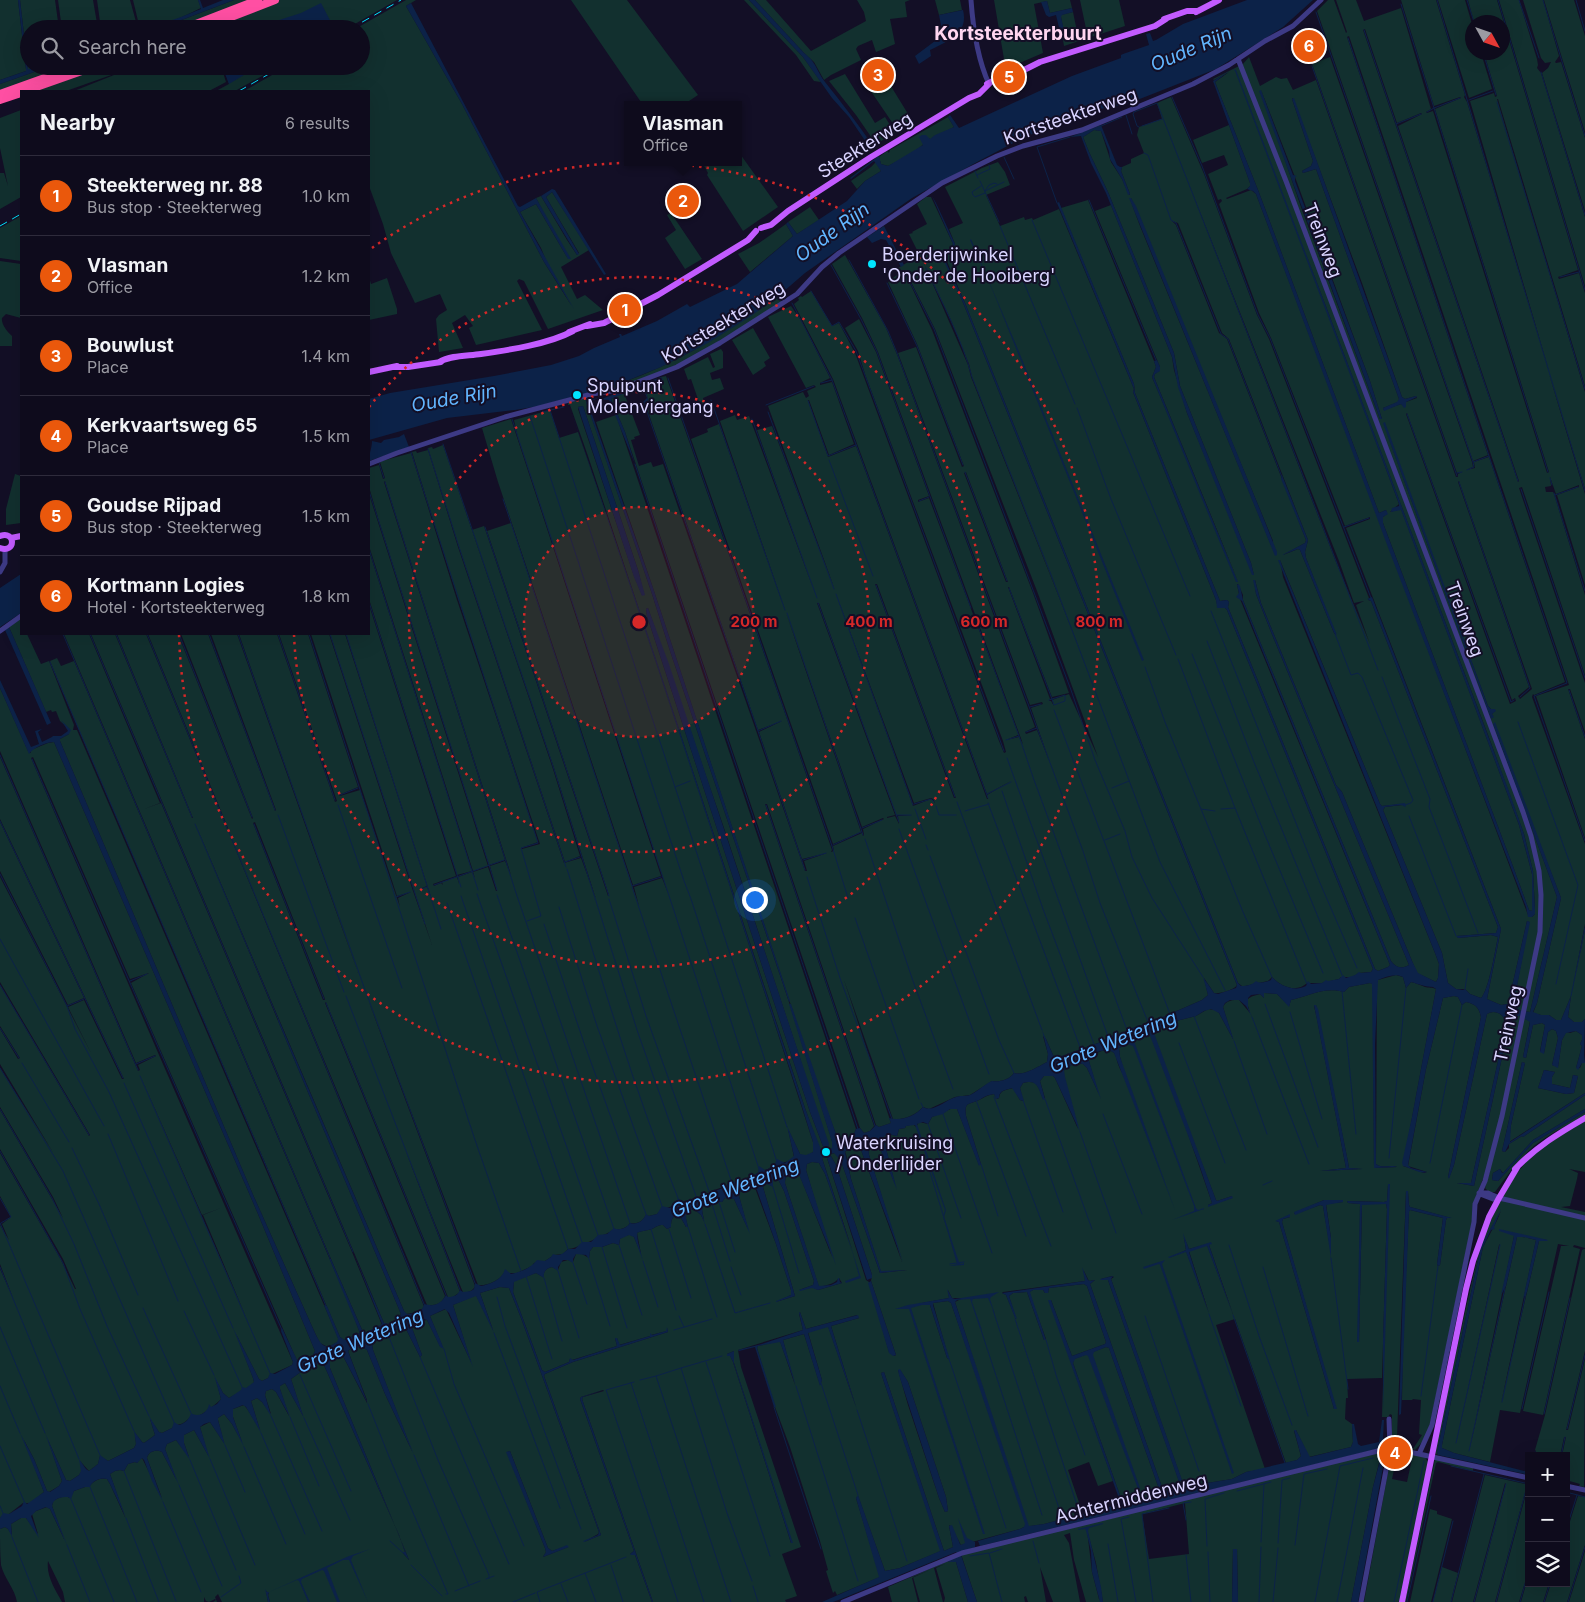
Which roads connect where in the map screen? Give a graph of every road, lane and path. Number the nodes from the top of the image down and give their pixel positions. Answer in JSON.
{"nodes":[{"id":1,"x":258,"y":0,"type":"edge"},
{"id":2,"x":274,"y":0,"type":"edge"},
{"id":3,"x":971,"y":0,"type":"edge"},
{"id":4,"x":1219,"y":0,"type":"edge"},
{"id":5,"x":1321,"y":0,"type":"edge"},
{"id":6,"x":206,"y":20,"type":"edge"},
{"id":7,"x":223,"y":20,"type":"edge"},
{"id":8,"x":1238,"y":60,"type":"junction"},
{"id":9,"x":53,"y":75,"type":"edge"},
{"id":10,"x":70,"y":75,"type":"edge"},
{"id":11,"x":989,"y":84,"type":"junction"},
{"id":12,"x":28,"y":90,"type":"edge"},
{"id":13,"x":20,"y":93,"type":"edge"},
{"id":14,"x":0,"y":94,"type":"edge"},
{"id":15,"x":0,"y":100,"type":"edge"},
{"id":16,"x":370,"y":372,"type":"edge"},
{"id":17,"x":370,"y":464,"type":"edge"},
{"id":18,"x":0,"y":536,"type":"edge"},
{"id":19,"x":20,"y":537,"type":"edge"},
{"id":20,"x":20,"y":540,"type":"edge"},
{"id":21,"x":12,"y":541,"type":"junction"},
{"id":22,"x":3,"y":549,"type":"edge"},
{"id":23,"x":0,"y":572,"type":"edge"},
{"id":24,"x":20,"y":617,"type":"edge"},
{"id":25,"x":2,"y":629,"type":"edge"},
{"id":26,"x":1585,"y":1118,"type":"edge"},
{"id":27,"x":1479,"y":1193,"type":"junction"},
{"id":28,"x":1496,"y":1197,"type":"junction"},
{"id":29,"x":1585,"y":1218,"type":"edge"},
{"id":30,"x":1389,"y":1419,"type":"dead end"},
{"id":31,"x":1386,"y":1450,"type":"junction"},
{"id":32,"x":1418,"y":1454,"type":"junction"},
{"id":33,"x":1432,"y":1456,"type":"junction"},
{"id":34,"x":1525,"y":1477,"type":"edge"},
{"id":35,"x":1570,"y":1487,"type":"edge"},
{"id":36,"x":1585,"y":1490,"type":"edge"},
{"id":37,"x":843,"y":1602,"type":"edge"},
{"id":38,"x":1361,"y":1602,"type":"edge"},
{"id":39,"x":1402,"y":1602,"type":"edge"}],
"edges":[{"from":1,"to":6,"type":"highway"},
{"from":2,"to":7,"type":"highway"},
{"from":3,"to":11,"type":"street"},
{"from":4,"to":11,"type":"main road","name":"Steekterweg"},
{"from":5,"to":8,"type":"street","name":"Kortsteekterweg"},
{"from":8,"to":17,"type":"street","name":"Kortsteekterweg"},
{"from":8,"to":27,"type":"street","name":"Treinweg"},
{"from":9,"to":14,"type":"highway"},
{"from":10,"to":12,"type":"highway"},
{"from":11,"to":16,"type":"main road","name":"Steekterweg"},
{"from":13,"to":15,"type":"highway"},
{"from":18,"to":21,"type":"main road"},
{"from":19,"to":21,"type":"main road"},
{"from":20,"to":21,"type":"main road"},
{"from":21,"to":22,"type":"main road"},
{"from":22,"to":23,"type":"street"},
{"from":24,"to":25,"type":"street"},
{"from":26,"to":28,"type":"main road"},
{"from":27,"to":28,"type":"street"},
{"from":27,"to":32,"type":"street","name":"Treinweg"},
{"from":28,"to":29,"type":"street"},
{"from":28,"to":33,"type":"main road"},
{"from":30,"to":31,"type":"street"},
{"from":31,"to":32,"type":"street","name":"Achtermiddenweg"},
{"from":31,"to":37,"type":"street","name":"Achtermiddenweg"},
{"from":31,"to":38,"type":"street"},
{"from":32,"to":33,"type":"street","name":"Achtermiddenweg"},
{"from":33,"to":34,"type":"street","name":"Achtermiddenweg"},
{"from":33,"to":39,"type":"main road"},
{"from":35,"to":36,"type":"street"}]}
